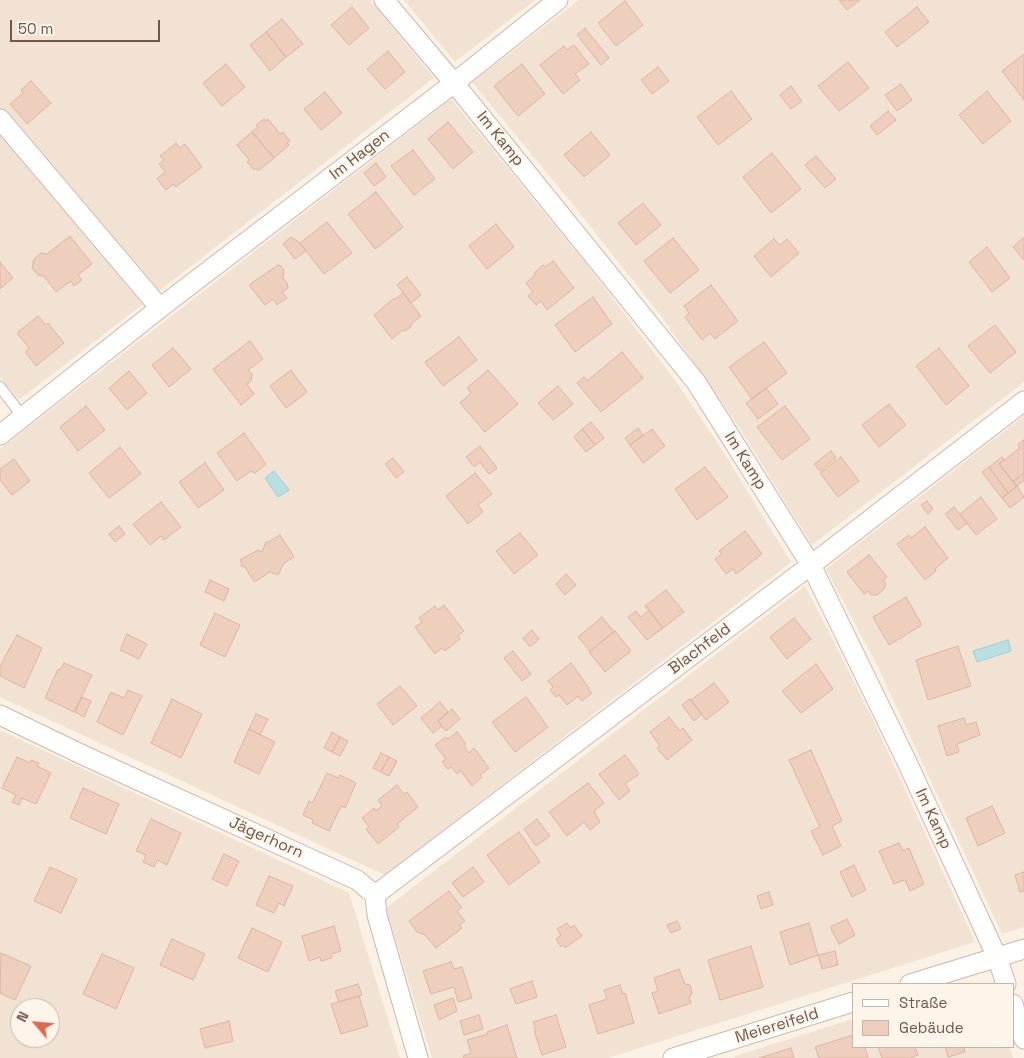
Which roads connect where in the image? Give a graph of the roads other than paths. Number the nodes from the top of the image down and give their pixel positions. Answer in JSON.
{"nodes":[{"id":1,"x":384,"y":0,"type":"edge"},
{"id":2,"x":558,"y":0,"type":"edge"},
{"id":3,"x":454,"y":83,"type":"junction"},
{"id":4,"x":0,"y":119,"type":"edge"},
{"id":5,"x":160,"y":308,"type":"junction"},
{"id":6,"x":0,"y":387,"type":"edge"},
{"id":7,"x":1024,"y":401,"type":"edge"},
{"id":8,"x":23,"y":417,"type":"junction"},
{"id":9,"x":0,"y":435,"type":"edge"},
{"id":10,"x":811,"y":565,"type":"junction"},
{"id":11,"x":0,"y":715,"type":"edge"},
{"id":12,"x":375,"y":895,"type":"junction"},
{"id":13,"x":1024,"y":948,"type":"edge"},
{"id":14,"x":997,"y":957,"type":"junction"},
{"id":15,"x":913,"y":983,"type":"edge"},
{"id":16,"x":1006,"y":983,"type":"edge"},
{"id":17,"x":852,"y":1002,"type":"edge"},
{"id":18,"x":1014,"y":1007,"type":"edge"},
{"id":19,"x":1024,"y":1039,"type":"edge"},
{"id":20,"x":723,"y":1051,"type":"edge"},
{"id":21,"x":418,"y":1058,"type":"edge"},
{"id":22,"x":673,"y":1058,"type":"edge"}],
"edges":[{"from":1,"to":3,"type":"street","name":"Im Kamp"},
{"from":2,"to":3,"type":"street","name":"Im Hagen"},
{"from":3,"to":5,"type":"street","name":"Im Hagen"},
{"from":3,"to":10,"type":"street","name":"Im Kamp"},
{"from":4,"to":5,"type":"street"},
{"from":5,"to":8,"type":"street","name":"Im Hagen"},
{"from":6,"to":8,"type":"lane"},
{"from":7,"to":10,"type":"street","name":"Blachfeld"},
{"from":8,"to":9,"type":"street","name":"Im Hagen"},
{"from":10,"to":12,"type":"street","name":"Blachfeld"},
{"from":10,"to":14,"type":"street","name":"Im Kamp"},
{"from":11,"to":12,"type":"street","name":"Jägerhorn"},
{"from":12,"to":21,"type":"street"},
{"from":13,"to":14,"type":"street"},
{"from":14,"to":15,"type":"street"},
{"from":14,"to":16,"type":"street","name":"Im Kamp"},
{"from":17,"to":20,"type":"street","name":"Meiereifeld"},
{"from":18,"to":19,"type":"street"},
{"from":20,"to":22,"type":"street","name":"Meiereifeld"}]}
